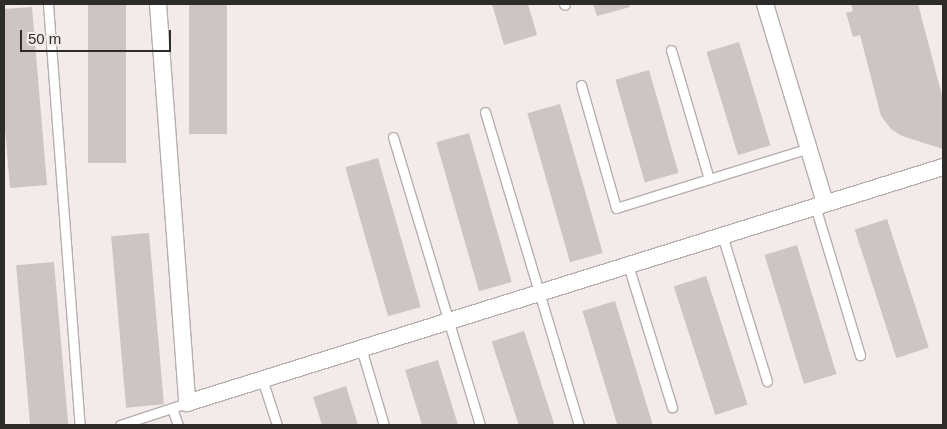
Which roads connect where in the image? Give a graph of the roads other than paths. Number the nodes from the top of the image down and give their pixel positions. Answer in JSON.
{"nodes":[{"id":1,"x":48,"y":4,"type":"edge"},
{"id":2,"x":158,"y":4,"type":"edge"},
{"id":3,"x":765,"y":4,"type":"edge"},
{"id":4,"x":671,"y":50,"type":"dead end"},
{"id":5,"x":581,"y":85,"type":"dead end"},
{"id":6,"x":485,"y":112,"type":"dead end"},
{"id":7,"x":393,"y":137,"type":"dead end"},
{"id":8,"x":809,"y":148,"type":"junction"},
{"id":9,"x":943,"y":167,"type":"edge"},
{"id":10,"x":709,"y":179,"type":"junction"},
{"id":11,"x":820,"y":204,"type":"junction"},
{"id":12,"x":722,"y":235,"type":"junction"},
{"id":13,"x":628,"y":265,"type":"junction"},
{"id":14,"x":539,"y":293,"type":"junction"},
{"id":15,"x":448,"y":321,"type":"junction"},
{"id":16,"x":361,"y":348,"type":"junction"},
{"id":17,"x":860,"y":355,"type":"dead end"},
{"id":18,"x":262,"y":379,"type":"junction"},
{"id":19,"x":767,"y":381,"type":"dead end"},
{"id":20,"x":179,"y":405,"type":"junction"},
{"id":21,"x":672,"y":407,"type":"dead end"},
{"id":22,"x":80,"y":425,"type":"edge"},
{"id":23,"x":120,"y":425,"type":"edge"},
{"id":24,"x":178,"y":425,"type":"edge"},
{"id":25,"x":277,"y":425,"type":"edge"},
{"id":26,"x":384,"y":425,"type":"edge"},
{"id":27,"x":480,"y":425,"type":"edge"},
{"id":28,"x":579,"y":425,"type":"edge"}],
"edges":[{"from":1,"to":22,"type":"lane"},
{"from":2,"to":20,"type":"street"},
{"from":3,"to":8,"type":"street"},
{"from":4,"to":10,"type":"lane"},
{"from":5,"to":10,"type":"lane"},
{"from":6,"to":14,"type":"lane"},
{"from":7,"to":15,"type":"lane"},
{"from":8,"to":10,"type":"lane"},
{"from":8,"to":11,"type":"street"},
{"from":9,"to":11,"type":"street"},
{"from":11,"to":12,"type":"street"},
{"from":11,"to":17,"type":"lane"},
{"from":12,"to":13,"type":"street"},
{"from":12,"to":19,"type":"lane"},
{"from":13,"to":14,"type":"street"},
{"from":13,"to":21,"type":"lane"},
{"from":14,"to":15,"type":"street"},
{"from":14,"to":28,"type":"lane"},
{"from":15,"to":16,"type":"street"},
{"from":15,"to":27,"type":"lane"},
{"from":16,"to":18,"type":"street"},
{"from":16,"to":26,"type":"lane"},
{"from":18,"to":20,"type":"street"},
{"from":18,"to":25,"type":"lane"},
{"from":20,"to":23,"type":"lane"},
{"from":20,"to":24,"type":"lane"}]}
